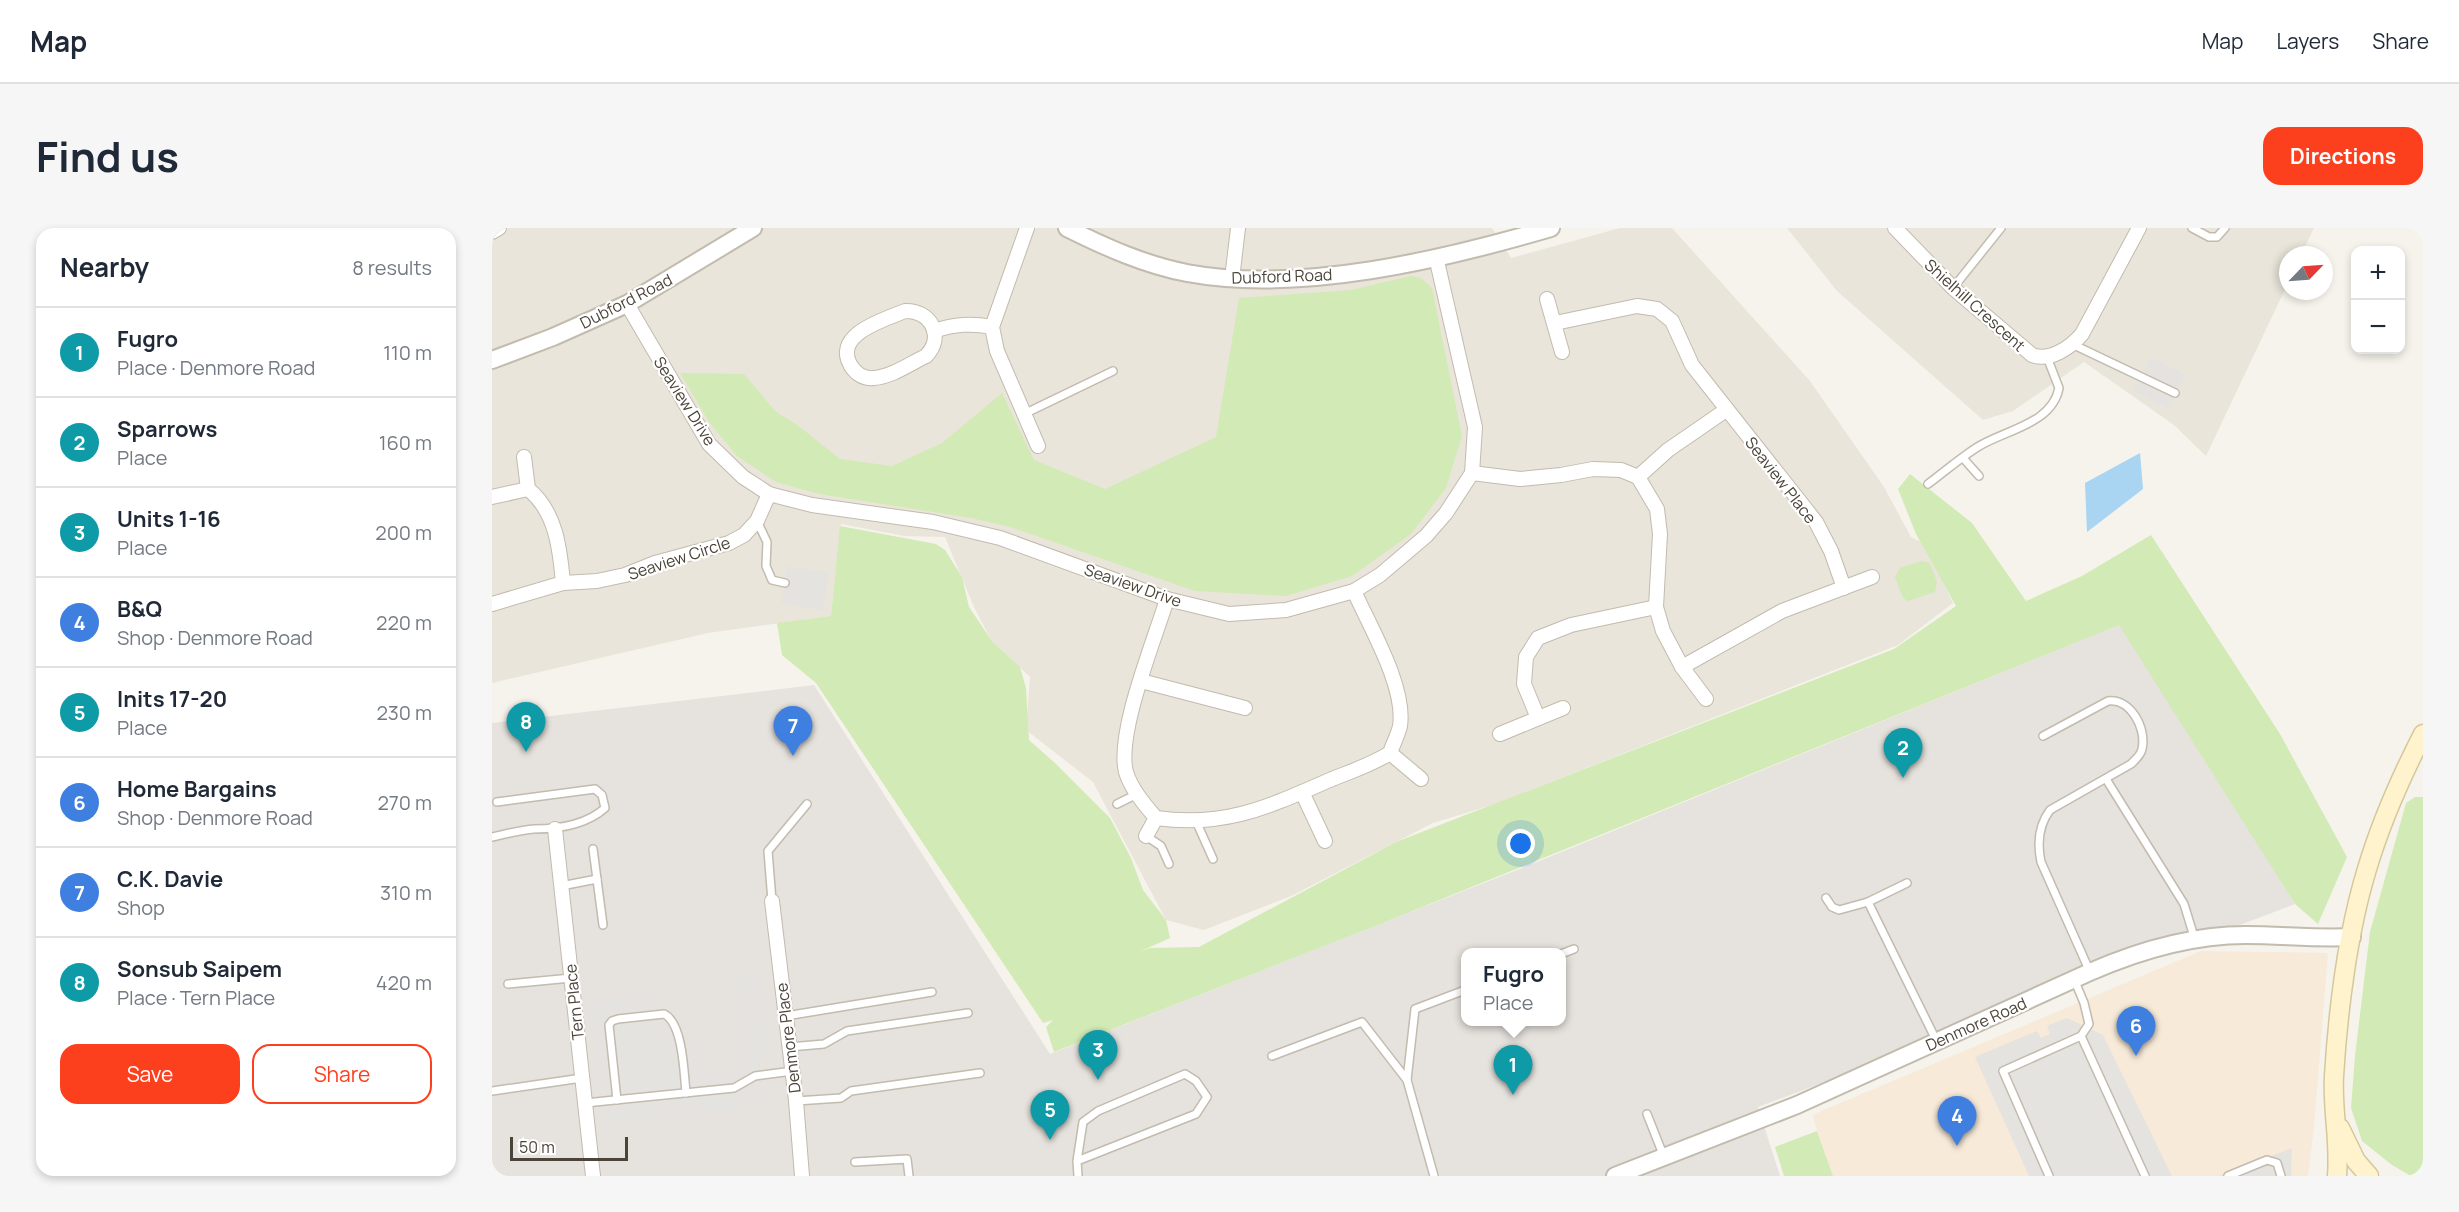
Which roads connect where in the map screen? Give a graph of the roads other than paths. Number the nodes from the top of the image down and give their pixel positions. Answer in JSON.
{"nodes":[{"id":1,"x":499,"y":228,"type":"edge"},
{"id":2,"x":753,"y":228,"type":"edge"},
{"id":3,"x":1027,"y":228,"type":"edge"},
{"id":4,"x":1068,"y":228,"type":"edge"},
{"id":5,"x":1238,"y":228,"type":"edge"},
{"id":6,"x":1520,"y":228,"type":"edge"},
{"id":7,"x":1551,"y":228,"type":"edge"},
{"id":8,"x":1895,"y":228,"type":"edge"},
{"id":9,"x":2001,"y":228,"type":"edge"},
{"id":10,"x":2139,"y":228,"type":"edge"},
{"id":11,"x":2192,"y":228,"type":"edge"},
{"id":12,"x":2225,"y":228,"type":"edge"},
{"id":13,"x":492,"y":232,"type":"edge"},
{"id":14,"x":1503,"y":242,"type":"junction"},
{"id":15,"x":1436,"y":257,"type":"junction"},
{"id":16,"x":1232,"y":279,"type":"junction"},
{"id":17,"x":1953,"y":288,"type":"junction"},
{"id":18,"x":1547,"y":299,"type":"dead end"},
{"id":19,"x":627,"y":304,"type":"junction"},
{"id":20,"x":1555,"y":323,"type":"junction"},
{"id":21,"x":992,"y":327,"type":"junction"},
{"id":22,"x":934,"y":331,"type":"junction"},
{"id":23,"x":2074,"y":345,"type":"junction"},
{"id":24,"x":1562,"y":352,"type":"dead end"},
{"id":25,"x":2047,"y":357,"type":"junction"},
{"id":26,"x":492,"y":360,"type":"edge"},
{"id":27,"x":1113,"y":371,"type":"dead end"},
{"id":28,"x":2175,"y":393,"type":"dead end"},
{"id":29,"x":1726,"y":410,"type":"junction"},
{"id":30,"x":1024,"y":414,"type":"junction"},
{"id":31,"x":1038,"y":446,"type":"dead end"},
{"id":32,"x":524,"y":457,"type":"dead end"},
{"id":33,"x":1963,"y":458,"type":"junction"},
{"id":34,"x":1472,"y":473,"type":"junction"},
{"id":35,"x":1979,"y":476,"type":"dead end"},
{"id":36,"x":1638,"y":477,"type":"junction"},
{"id":37,"x":1928,"y":484,"type":"dead end"},
{"id":38,"x":528,"y":489,"type":"junction"},
{"id":39,"x":769,"y":494,"type":"junction"},
{"id":40,"x":492,"y":497,"type":"edge"},
{"id":41,"x":757,"y":521,"type":"junction"},
{"id":42,"x":1872,"y":577,"type":"dead end"},
{"id":43,"x":564,"y":582,"type":"junction"},
{"id":44,"x":784,"y":583,"type":"dead end"},
{"id":45,"x":1844,"y":588,"type":"junction"},
{"id":46,"x":1354,"y":591,"type":"junction"},
{"id":47,"x":1167,"y":599,"type":"junction"},
{"id":48,"x":492,"y":604,"type":"edge"},
{"id":49,"x":1656,"y":607,"type":"junction"},
{"id":50,"x":1682,"y":667,"type":"junction"},
{"id":51,"x":1141,"y":681,"type":"junction"},
{"id":52,"x":1706,"y":699,"type":"dead end"},
{"id":53,"x":1245,"y":708,"type":"dead end"},
{"id":54,"x":1563,"y":708,"type":"dead end"},
{"id":55,"x":1538,"y":718,"type":"junction"},
{"id":56,"x":1500,"y":734,"type":"dead end"},
{"id":57,"x":2423,"y":734,"type":"edge"},
{"id":58,"x":2043,"y":736,"type":"dead end"},
{"id":59,"x":1390,"y":753,"type":"junction"},
{"id":60,"x":1421,"y":779,"type":"dead end"},
{"id":61,"x":2106,"y":779,"type":"junction"},
{"id":62,"x":1302,"y":792,"type":"junction"},
{"id":63,"x":1137,"y":794,"type":"junction"},
{"id":64,"x":497,"y":802,"type":"dead end"},
{"id":65,"x":807,"y":804,"type":"dead end"},
{"id":66,"x":1117,"y":804,"type":"dead end"},
{"id":67,"x":1156,"y":818,"type":"junction"},
{"id":68,"x":1196,"y":821,"type":"junction"},
{"id":69,"x":555,"y":829,"type":"junction"},
{"id":70,"x":1146,"y":836,"type":"joint"},
{"id":71,"x":492,"y":837,"type":"edge"},
{"id":72,"x":1325,"y":841,"type":"dead end"},
{"id":73,"x":593,"y":849,"type":"dead end"},
{"id":74,"x":1213,"y":859,"type":"dead end"},
{"id":75,"x":1169,"y":864,"type":"dead end"},
{"id":76,"x":597,"y":879,"type":"junction"},
{"id":77,"x":1907,"y":883,"type":"dead end"},
{"id":78,"x":561,"y":886,"type":"junction"},
{"id":79,"x":1826,"y":897,"type":"dead end"},
{"id":80,"x":772,"y":901,"type":"joint"},
{"id":81,"x":1868,"y":902,"type":"junction"},
{"id":82,"x":603,"y":926,"type":"dead end"},
{"id":83,"x":2352,"y":938,"type":"junction"},
{"id":84,"x":2195,"y":940,"type":"junction"},
{"id":85,"x":1574,"y":949,"type":"dead end"},
{"id":86,"x":1566,"y":952,"type":"edge"},
{"id":87,"x":2090,"y":972,"type":"junction"},
{"id":88,"x":572,"y":978,"type":"junction"},
{"id":89,"x":2074,"y":980,"type":"junction"},
{"id":90,"x":508,"y":984,"type":"dead end"},
{"id":91,"x":932,"y":992,"type":"dead end"},
{"id":92,"x":1461,"y":992,"type":"edge"},
{"id":93,"x":968,"y":1013,"type":"dead end"},
{"id":94,"x":786,"y":1016,"type":"junction"},
{"id":95,"x":2081,"y":1036,"type":"junction"},
{"id":96,"x":1937,"y":1042,"type":"junction"},
{"id":97,"x":789,"y":1047,"type":"junction"},
{"id":98,"x":1272,"y":1056,"type":"dead end"},
{"id":99,"x":792,"y":1071,"type":"junction"},
{"id":100,"x":980,"y":1073,"type":"dead end"},
{"id":101,"x":582,"y":1078,"type":"junction"},
{"id":102,"x":1407,"y":1080,"type":"junction"},
{"id":103,"x":492,"y":1091,"type":"edge"},
{"id":104,"x":686,"y":1093,"type":"junction"},
{"id":105,"x":617,"y":1100,"type":"junction"},
{"id":106,"x":796,"y":1101,"type":"junction"},
{"id":107,"x":585,"y":1103,"type":"junction"},
{"id":108,"x":1647,"y":1114,"type":"dead end"},
{"id":109,"x":2337,"y":1121,"type":"junction"},
{"id":110,"x":1664,"y":1158,"type":"junction"},
{"id":111,"x":1077,"y":1161,"type":"junction"},
{"id":112,"x":855,"y":1162,"type":"dead end"},
{"id":113,"x":1638,"y":1172,"type":"edge"},
{"id":114,"x":593,"y":1176,"type":"edge"},
{"id":115,"x":802,"y":1176,"type":"edge"},
{"id":116,"x":909,"y":1176,"type":"edge"},
{"id":117,"x":1078,"y":1176,"type":"edge"},
{"id":118,"x":1434,"y":1176,"type":"edge"},
{"id":119,"x":1615,"y":1176,"type":"edge"},
{"id":120,"x":2049,"y":1176,"type":"edge"},
{"id":121,"x":2145,"y":1176,"type":"edge"},
{"id":122,"x":2228,"y":1176,"type":"edge"},
{"id":123,"x":2281,"y":1176,"type":"edge"},
{"id":124,"x":2337,"y":1176,"type":"edge"},
{"id":125,"x":2369,"y":1176,"type":"edge"}],
"edges":[{"from":1,"to":13,"type":"street"},
{"from":2,"to":19,"type":"street","name":"Dubford Road"},
{"from":3,"to":21,"type":"street"},
{"from":4,"to":16,"type":"street","name":"Dubford Road"},
{"from":5,"to":16,"type":"street"},
{"from":6,"to":14,"type":"street","name":"Dubford Road"},
{"from":7,"to":14,"type":"street","name":"Dubford Road"},
{"from":8,"to":17,"type":"street","name":"Shielhill Crescent"},
{"from":9,"to":17,"type":"lane"},
{"from":10,"to":23,"type":"street"},
{"from":11,"to":12,"type":"lane"},
{"from":14,"to":15,"type":"street","name":"Dubford Road"},
{"from":15,"to":16,"type":"street","name":"Dubford Road"},
{"from":15,"to":34,"type":"street","name":"Seaview Drive"},
{"from":17,"to":25,"type":"street","name":"Shielhill Crescent"},
{"from":18,"to":20,"type":"street"},
{"from":19,"to":26,"type":"street","name":"Dubford Road"},
{"from":19,"to":39,"type":"street","name":"Seaview Drive"},
{"from":20,"to":24,"type":"street"},
{"from":20,"to":29,"type":"street","name":"Seaview Place"},
{"from":21,"to":22,"type":"street"},
{"from":21,"to":30,"type":"street"},
{"from":22,"to":22,"type":"street"},
{"from":23,"to":25,"type":"street","name":"Shielhill Crescent"},
{"from":23,"to":28,"type":"lane"},
{"from":25,"to":33,"type":"lane"},
{"from":27,"to":30,"type":"lane"},
{"from":29,"to":36,"type":"street"},
{"from":29,"to":45,"type":"street","name":"Seaview Place"},
{"from":30,"to":31,"type":"street"},
{"from":32,"to":38,"type":"street"},
{"from":33,"to":35,"type":"lane"},
{"from":33,"to":37,"type":"lane"},
{"from":34,"to":36,"type":"street"},
{"from":34,"to":46,"type":"street","name":"Seaview Drive"},
{"from":36,"to":49,"type":"street"},
{"from":38,"to":40,"type":"street"},
{"from":38,"to":43,"type":"street"},
{"from":39,"to":41,"type":"street","name":"Seaview Circle"},
{"from":39,"to":47,"type":"street","name":"Seaview Drive"},
{"from":41,"to":43,"type":"street","name":"Seaview Circle"},
{"from":41,"to":44,"type":"lane"},
{"from":42,"to":45,"type":"street"},
{"from":43,"to":48,"type":"street","name":"Seaview Circle"},
{"from":45,"to":50,"type":"street"},
{"from":46,"to":47,"type":"street","name":"Seaview Drive"},
{"from":46,"to":59,"type":"street"},
{"from":47,"to":51,"type":"street"},
{"from":49,"to":50,"type":"street"},
{"from":49,"to":55,"type":"street"},
{"from":50,"to":52,"type":"street"},
{"from":51,"to":53,"type":"street"},
{"from":51,"to":63,"type":"street"},
{"from":54,"to":55,"type":"street"},
{"from":55,"to":56,"type":"street"},
{"from":57,"to":83,"type":"main road"},
{"from":58,"to":61,"type":"lane"},
{"from":59,"to":60,"type":"street"},
{"from":59,"to":62,"type":"street"},
{"from":61,"to":84,"type":"lane"},
{"from":61,"to":87,"type":"lane"},
{"from":62,"to":68,"type":"street"},
{"from":62,"to":72,"type":"street"},
{"from":63,"to":66,"type":"lane"},
{"from":63,"to":67,"type":"street"},
{"from":64,"to":69,"type":"lane"},
{"from":65,"to":80,"type":"lane"},
{"from":67,"to":68,"type":"street"},
{"from":67,"to":70,"type":"street"},
{"from":68,"to":74,"type":"lane"},
{"from":69,"to":71,"type":"lane"},
{"from":69,"to":78,"type":"street","name":"Tern Place"},
{"from":70,"to":75,"type":"lane"},
{"from":73,"to":76,"type":"lane"},
{"from":76,"to":78,"type":"lane"},
{"from":76,"to":82,"type":"lane"},
{"from":77,"to":81,"type":"lane"},
{"from":78,"to":88,"type":"street","name":"Tern Place"},
{"from":79,"to":81,"type":"lane"},
{"from":80,"to":94,"type":"street","name":"Denmore Place"},
{"from":81,"to":96,"type":"lane"},
{"from":83,"to":84,"type":"street","name":"Denmore Road"},
{"from":83,"to":109,"type":"main road"},
{"from":84,"to":87,"type":"street","name":"Denmore Road"},
{"from":85,"to":86,"type":"lane"},
{"from":87,"to":89,"type":"street","name":"Denmore Road"},
{"from":88,"to":90,"type":"lane"},
{"from":88,"to":101,"type":"street","name":"Tern Place"},
{"from":89,"to":95,"type":"lane"},
{"from":89,"to":96,"type":"street","name":"Denmore Road"},
{"from":91,"to":94,"type":"lane"},
{"from":92,"to":102,"type":"lane"},
{"from":93,"to":97,"type":"lane"},
{"from":94,"to":97,"type":"street","name":"Denmore Place"},
{"from":95,"to":120,"type":"lane"},
{"from":95,"to":121,"type":"lane"},
{"from":96,"to":110,"type":"street","name":"Denmore Road"},
{"from":97,"to":99,"type":"street","name":"Denmore Place"},
{"from":98,"to":102,"type":"lane"},
{"from":99,"to":104,"type":"lane"},
{"from":99,"to":106,"type":"street","name":"Denmore Place"},
{"from":100,"to":106,"type":"lane"},
{"from":101,"to":103,"type":"lane"},
{"from":101,"to":107,"type":"street","name":"Tern Place"},
{"from":102,"to":118,"type":"lane"},
{"from":104,"to":105,"type":"lane"},
{"from":104,"to":105,"type":"lane"},
{"from":105,"to":107,"type":"lane"},
{"from":106,"to":115,"type":"street","name":"Denmore Place"},
{"from":107,"to":114,"type":"street","name":"Tern Place"},
{"from":108,"to":110,"type":"lane"},
{"from":109,"to":124,"type":"main road"},
{"from":109,"to":125,"type":"main road"},
{"from":110,"to":113,"type":"street","name":"Denmore Road"},
{"from":111,"to":111,"type":"lane"},
{"from":111,"to":117,"type":"lane"},
{"from":112,"to":116,"type":"lane"},
{"from":113,"to":119,"type":"street","name":"Denmore Road"},
{"from":122,"to":123,"type":"lane"}]}
